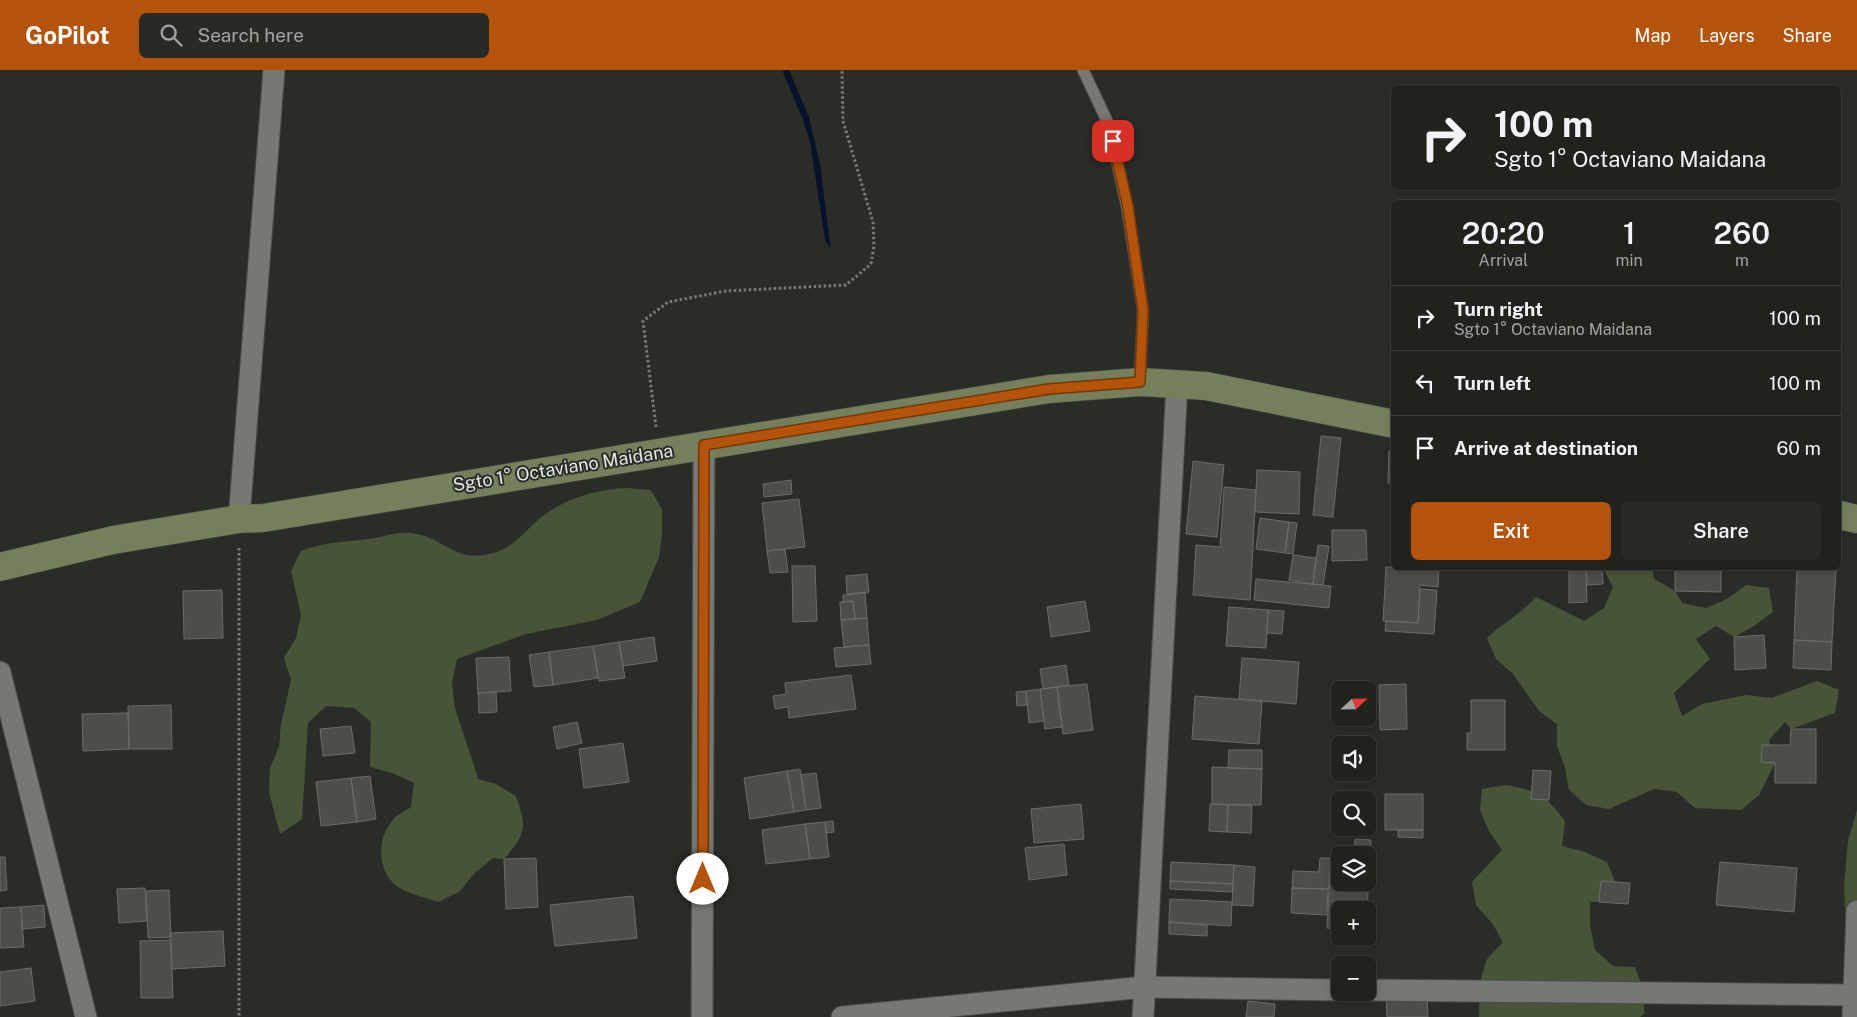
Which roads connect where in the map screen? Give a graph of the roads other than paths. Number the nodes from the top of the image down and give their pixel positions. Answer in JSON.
{"nodes":[{"id":1,"x":274,"y":70,"type":"edge"},
{"id":2,"x":1083,"y":70,"type":"edge"},
{"id":3,"x":1140,"y":382,"type":"junction"},
{"id":4,"x":1177,"y":384,"type":"junction"},
{"id":5,"x":1391,"y":423,"type":"edge"},
{"id":6,"x":704,"y":445,"type":"junction"},
{"id":7,"x":1841,"y":515,"type":"edge"},
{"id":8,"x":239,"y":519,"type":"junction"},
{"id":9,"x":1857,"y":519,"type":"edge"},
{"id":10,"x":0,"y":567,"type":"edge"},
{"id":11,"x":0,"y":672,"type":"edge"},
{"id":12,"x":1857,"y":911,"type":"edge"},
{"id":13,"x":1144,"y":988,"type":"junction"},
{"id":14,"x":1331,"y":990,"type":"edge"},
{"id":15,"x":1376,"y":990,"type":"edge"},
{"id":16,"x":1854,"y":995,"type":"junction"},
{"id":17,"x":86,"y":1017,"type":"edge"},
{"id":18,"x":702,"y":1017,"type":"edge"},
{"id":19,"x":842,"y":1017,"type":"edge"},
{"id":20,"x":1143,"y":1017,"type":"edge"},
{"id":21,"x":1853,"y":1017,"type":"edge"}],
"edges":[{"from":1,"to":8,"type":"street"},
{"from":2,"to":3,"type":"lane"},
{"from":3,"to":4,"type":"main road","name":"Sgto 1° Octaviano Maidana"},
{"from":3,"to":6,"type":"main road","name":"Sgto 1° Octaviano Maidana"},
{"from":4,"to":5,"type":"main road","name":"Sgto 1° Octaviano Maidana"},
{"from":4,"to":13,"type":"street"},
{"from":6,"to":8,"type":"main road","name":"Sgto 1° Octaviano Maidana"},
{"from":6,"to":18,"type":"street"},
{"from":7,"to":9,"type":"main road"},
{"from":8,"to":10,"type":"main road","name":"Sgto 1° Octaviano Maidana"},
{"from":11,"to":17,"type":"street"},
{"from":12,"to":16,"type":"street"},
{"from":13,"to":14,"type":"street"},
{"from":13,"to":19,"type":"street"},
{"from":13,"to":20,"type":"street"},
{"from":15,"to":16,"type":"street"},
{"from":16,"to":21,"type":"street"}]}
